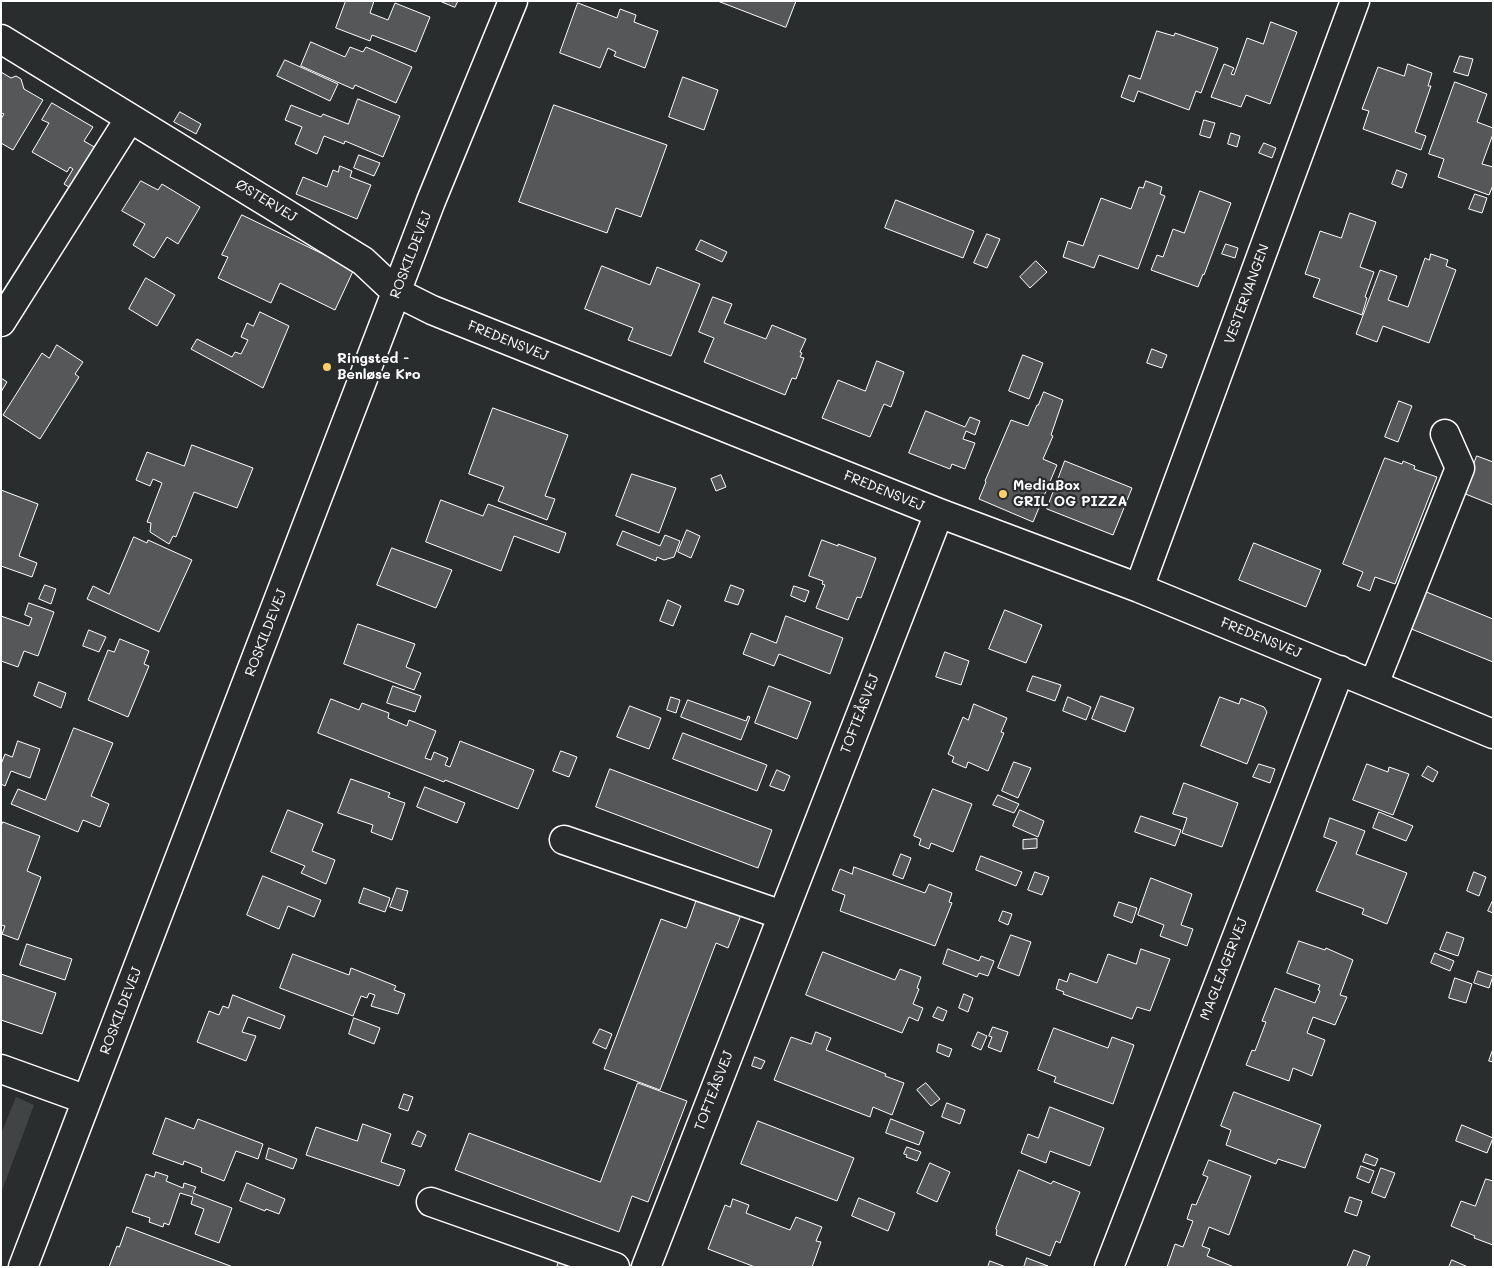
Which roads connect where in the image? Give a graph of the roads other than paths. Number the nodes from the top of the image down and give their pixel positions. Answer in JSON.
{"nodes":[{"id":1,"x":513,"y":1,"type":"edge"},
{"id":2,"x":1355,"y":1,"type":"edge"},
{"id":3,"x":1,"y":39,"type":"edge"},
{"id":4,"x":130,"y":118,"type":"junction"},
{"id":5,"x":396,"y":292,"type":"junction"},
{"id":6,"x":1,"y":322,"type":"edge"},
{"id":7,"x":1445,"y":434,"type":"dead end"},
{"id":8,"x":938,"y":513,"type":"junction"},
{"id":9,"x":1138,"y":588,"type":"junction"},
{"id":10,"x":1340,"y":670,"type":"junction"},
{"id":11,"x":1374,"y":684,"type":"junction"},
{"id":12,"x":1493,"y":734,"type":"edge"},
{"id":13,"x":564,"y":840,"type":"dead end"},
{"id":14,"x":782,"y":915,"type":"junction"},
{"id":15,"x":1,"y":1069,"type":"edge"},
{"id":16,"x":86,"y":1100,"type":"junction"},
{"id":17,"x":431,"y":1202,"type":"dead end"},
{"id":18,"x":23,"y":1267,"type":"edge"},
{"id":19,"x":615,"y":1267,"type":"edge"},
{"id":20,"x":646,"y":1267,"type":"edge"},
{"id":21,"x":1109,"y":1267,"type":"edge"}],
"edges":[{"from":1,"to":5,"type":"street","name":"ROSKILDEVEJ"},
{"from":2,"to":9,"type":"street","name":"VESTERVANGEN"},
{"from":3,"to":4,"type":"street","name":"ØSTERVEJ"},
{"from":4,"to":5,"type":"street","name":"ØSTERVEJ"},
{"from":4,"to":6,"type":"street"},
{"from":5,"to":8,"type":"street","name":"FREDENSVEJ"},
{"from":5,"to":16,"type":"street","name":"ROSKILDEVEJ"},
{"from":7,"to":11,"type":"street"},
{"from":8,"to":9,"type":"street","name":"FREDENSVEJ"},
{"from":8,"to":14,"type":"street","name":"TOFTEÅSVEJ"},
{"from":9,"to":10,"type":"street","name":"FREDENSVEJ"},
{"from":10,"to":11,"type":"street","name":"FREDENSVEJ"},
{"from":10,"to":21,"type":"street","name":"MAGLEAGERVEJ"},
{"from":11,"to":12,"type":"street","name":"FREDENSVEJ"},
{"from":13,"to":14,"type":"street"},
{"from":14,"to":20,"type":"street","name":"TOFTEÅSVEJ"},
{"from":15,"to":16,"type":"street"},
{"from":16,"to":18,"type":"street","name":"ROSKILDEVEJ"},
{"from":17,"to":19,"type":"street"}]}
